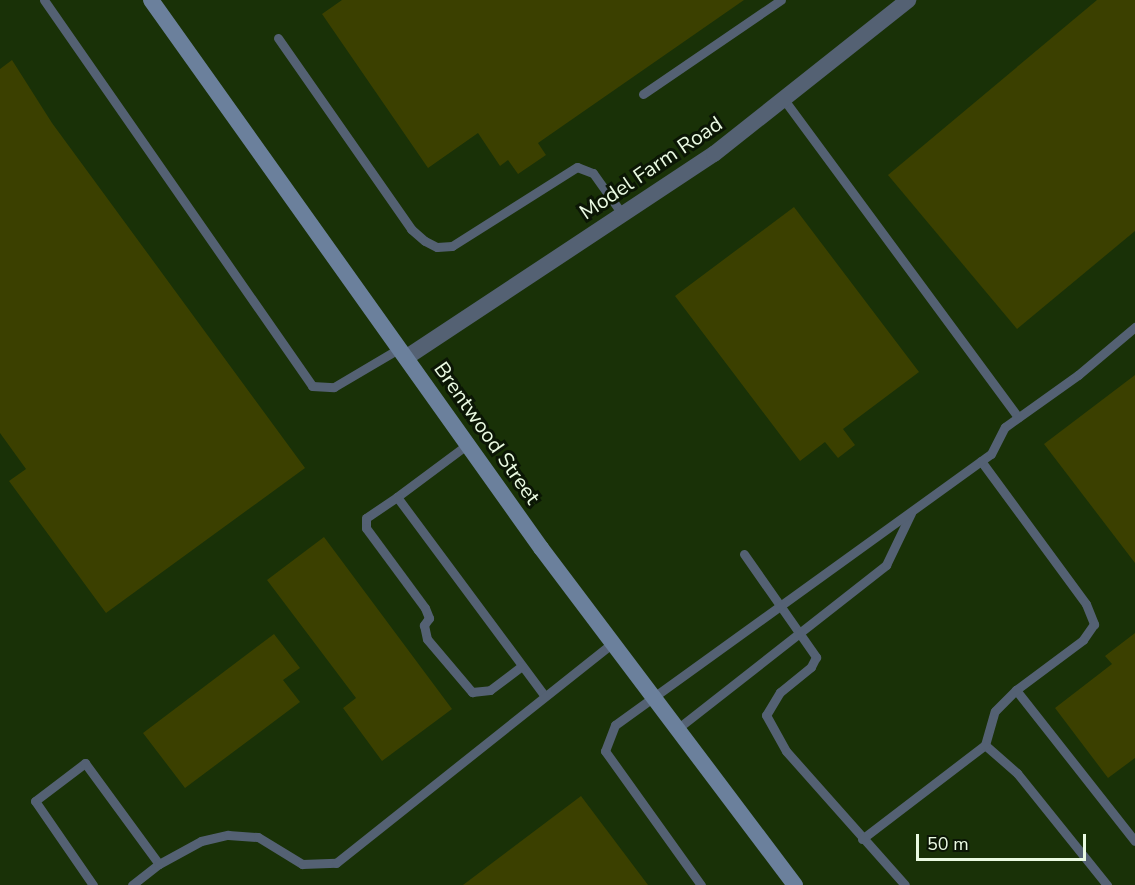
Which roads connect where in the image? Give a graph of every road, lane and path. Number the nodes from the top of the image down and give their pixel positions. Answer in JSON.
{"nodes":[{"id":1,"x":44,"y":0,"type":"edge"},
{"id":2,"x":152,"y":0,"type":"edge"},
{"id":3,"x":781,"y":0,"type":"edge"},
{"id":4,"x":899,"y":3,"type":"edge"},
{"id":5,"x":278,"y":38,"type":"dead end"},
{"id":6,"x":643,"y":94,"type":"dead end"},
{"id":7,"x":785,"y":101,"type":"junction"},
{"id":8,"x":623,"y":215,"type":"junction"},
{"id":9,"x":1135,"y":327,"type":"edge"},
{"id":10,"x":403,"y":352,"type":"junction"},
{"id":11,"x":1018,"y":417,"type":"junction"},
{"id":12,"x":468,"y":444,"type":"junction"},
{"id":13,"x":981,"y":461,"type":"junction"},
{"id":14,"x":397,"y":496,"type":"junction"},
{"id":15,"x":912,"y":511,"type":"junction"},
{"id":16,"x":744,"y":554,"type":"dead end"},
{"id":17,"x":782,"y":605,"type":"junction"},
{"id":18,"x":801,"y":632,"type":"junction"},
{"id":19,"x":613,"y":644,"type":"junction"},
{"id":20,"x":522,"y":666,"type":"junction"},
{"id":21,"x":1016,"y":690,"type":"junction"},
{"id":22,"x":545,"y":696,"type":"junction"},
{"id":23,"x":654,"y":698,"type":"junction"},
{"id":24,"x":677,"y":729,"type":"junction"},
{"id":25,"x":985,"y":745,"type":"junction"},
{"id":26,"x":862,"y":839,"type":"junction"},
{"id":27,"x":1135,"y":841,"type":"edge"},
{"id":28,"x":159,"y":864,"type":"junction"},
{"id":29,"x":93,"y":885,"type":"edge"},
{"id":30,"x":132,"y":885,"type":"edge"},
{"id":31,"x":700,"y":885,"type":"edge"},
{"id":32,"x":795,"y":885,"type":"edge"},
{"id":33,"x":905,"y":885,"type":"edge"},
{"id":34,"x":1107,"y":885,"type":"edge"}],
"edges":[{"from":1,"to":10,"type":"lane"},
{"from":2,"to":10,"type":"main road","name":"Brentwood Street"},
{"from":3,"to":6,"type":"lane"},
{"from":4,"to":7,"type":"street","name":"Model Farm Road"},
{"from":5,"to":8,"type":"lane"},
{"from":7,"to":8,"type":"street","name":"Model Farm Road"},
{"from":7,"to":11,"type":"lane"},
{"from":8,"to":10,"type":"street","name":"Model Farm Road"},
{"from":9,"to":11,"type":"lane"},
{"from":10,"to":12,"type":"main road","name":"Brentwood Street"},
{"from":11,"to":13,"type":"lane"},
{"from":12,"to":14,"type":"lane"},
{"from":12,"to":19,"type":"main road","name":"Brentwood Street"},
{"from":13,"to":15,"type":"lane"},
{"from":13,"to":21,"type":"lane"},
{"from":14,"to":20,"type":"lane"},
{"from":14,"to":20,"type":"lane"},
{"from":15,"to":17,"type":"lane"},
{"from":15,"to":18,"type":"lane"},
{"from":16,"to":17,"type":"lane"},
{"from":17,"to":18,"type":"lane"},
{"from":17,"to":23,"type":"lane"},
{"from":18,"to":24,"type":"lane"},
{"from":18,"to":26,"type":"lane"},
{"from":19,"to":22,"type":"lane"},
{"from":19,"to":23,"type":"main road","name":"Brentwood Street"},
{"from":20,"to":22,"type":"lane"},
{"from":21,"to":25,"type":"lane"},
{"from":21,"to":27,"type":"lane"},
{"from":22,"to":28,"type":"lane"},
{"from":23,"to":24,"type":"main road","name":"Brentwood Street"},
{"from":23,"to":31,"type":"lane"},
{"from":24,"to":32,"type":"main road","name":"Brentwood Street"},
{"from":25,"to":26,"type":"lane"},
{"from":25,"to":34,"type":"lane"},
{"from":26,"to":33,"type":"lane"},
{"from":28,"to":29,"type":"lane"},
{"from":28,"to":30,"type":"lane"}]}
